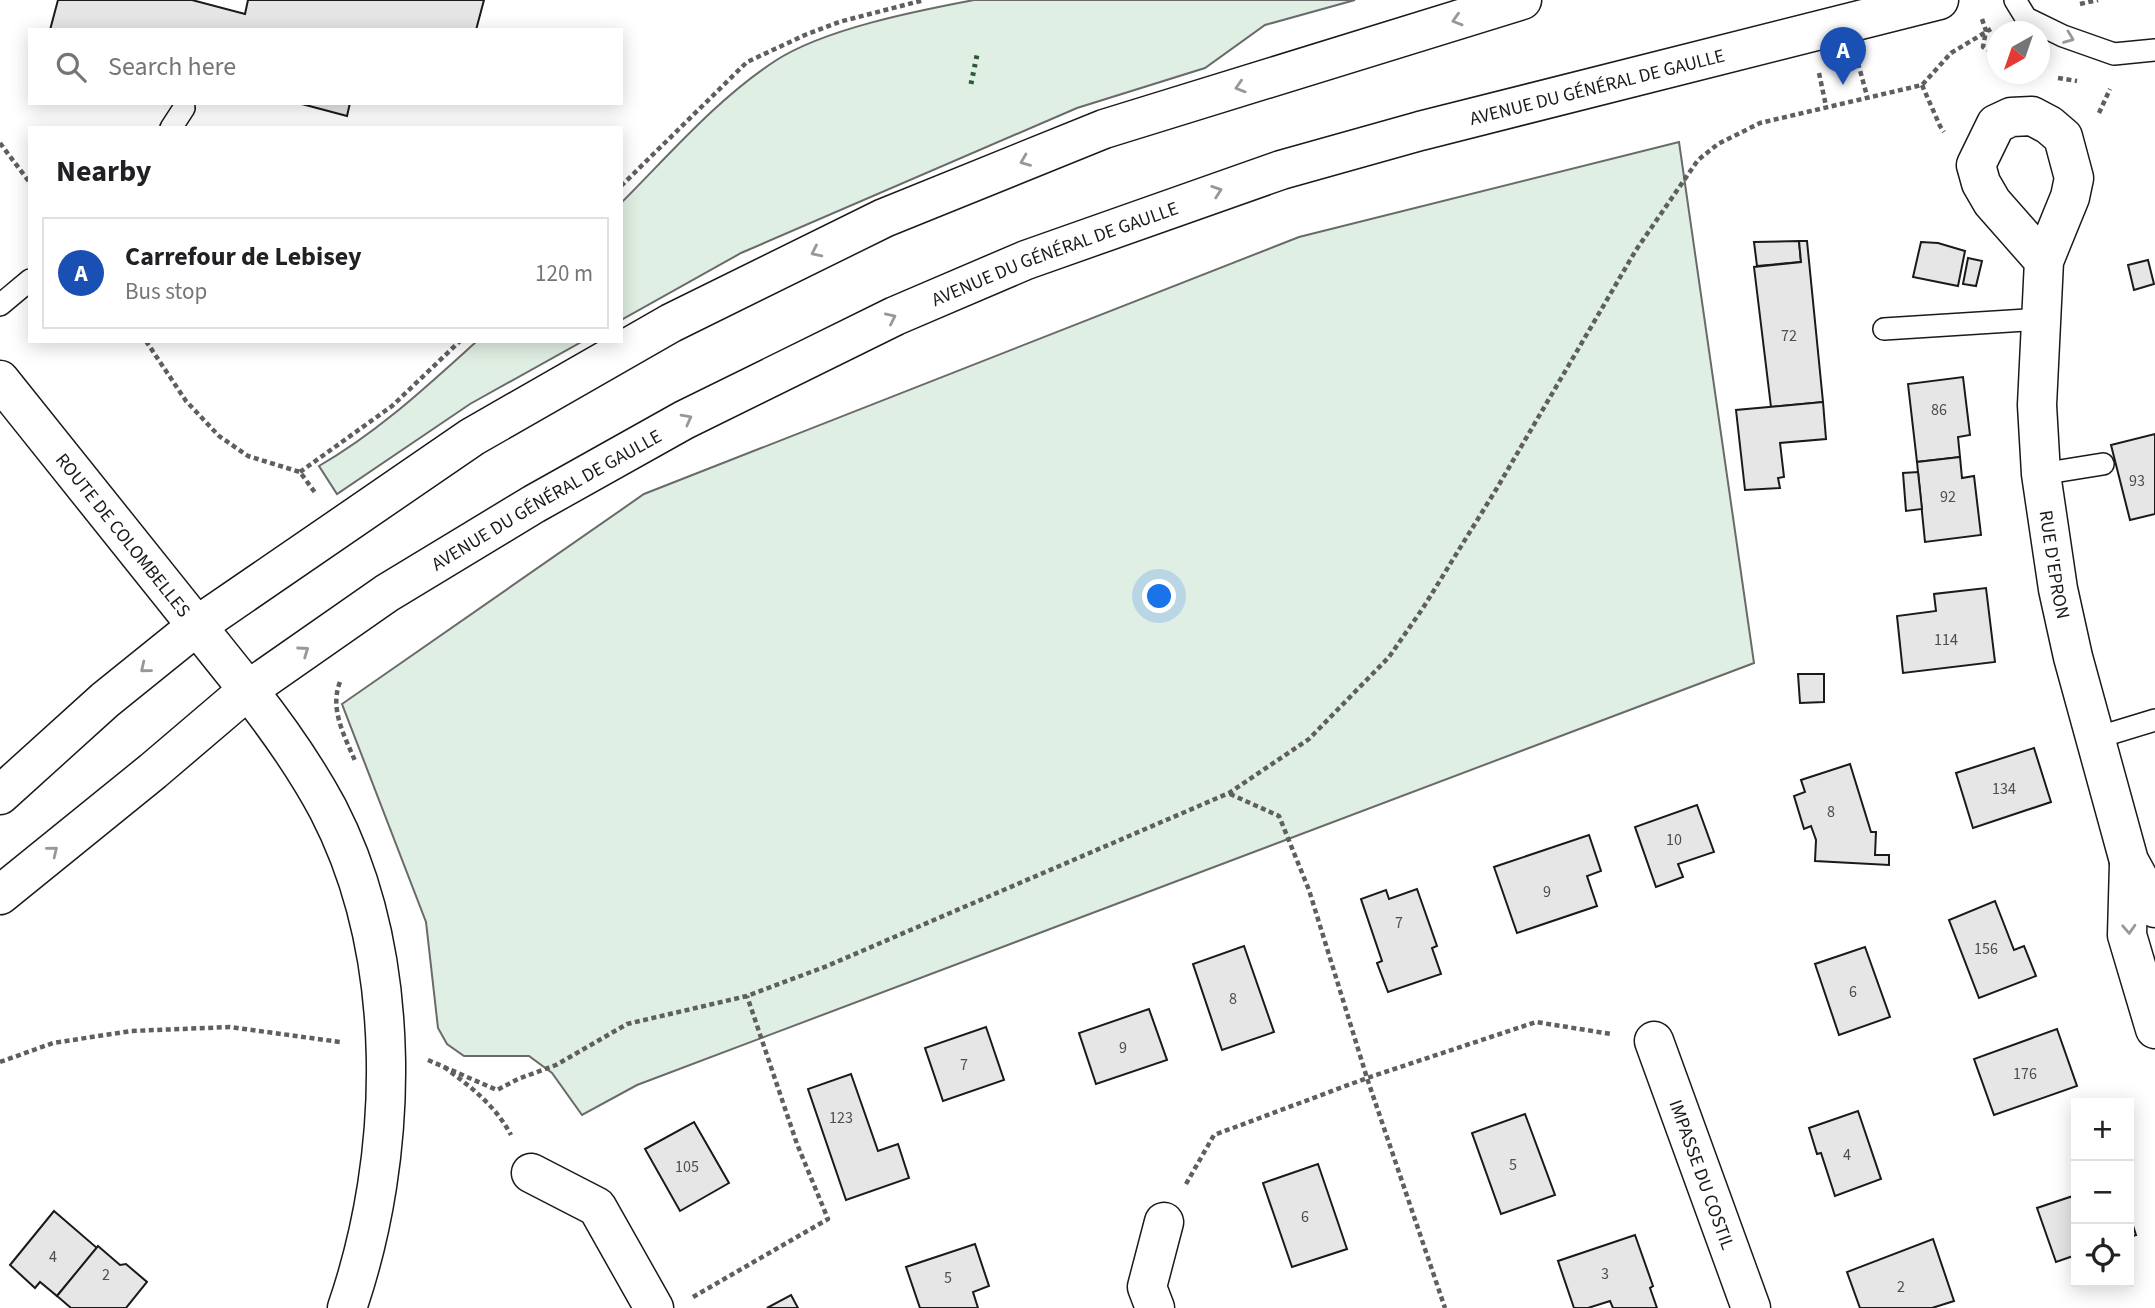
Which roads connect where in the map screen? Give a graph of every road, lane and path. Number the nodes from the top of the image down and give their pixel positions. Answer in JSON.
{"nodes":[{"id":1,"x":923,"y":0,"type":"edge"},
{"id":2,"x":1522,"y":0,"type":"edge"},
{"id":3,"x":1939,"y":0,"type":"edge"},
{"id":4,"x":2015,"y":0,"type":"edge"},
{"id":5,"x":1982,"y":19,"type":"dead end"},
{"id":6,"x":1986,"y":31,"type":"junction"},
{"id":7,"x":1987,"y":49,"type":"edge"},
{"id":8,"x":2155,"y":50,"type":"edge"},
{"id":9,"x":1857,"y":59,"type":"dead end"},
{"id":10,"x":1819,"y":69,"type":"dead end"},
{"id":11,"x":1867,"y":96,"type":"junction"},
{"id":12,"x":1826,"y":106,"type":"junction"},
{"id":13,"x":184,"y":108,"type":"dead end"},
{"id":14,"x":172,"y":126,"type":"edge"},
{"id":15,"x":0,"y":143,"type":"edge"},
{"id":16,"x":28,"y":180,"type":"edge"},
{"id":17,"x":623,"y":184,"type":"edge"},
{"id":18,"x":2044,"y":261,"type":"dead end"},
{"id":19,"x":28,"y":282,"type":"edge"},
{"id":20,"x":0,"y":305,"type":"edge"},
{"id":21,"x":2042,"y":319,"type":"junction"},
{"id":22,"x":1884,"y":329,"type":"dead end"},
{"id":23,"x":147,"y":343,"type":"edge"},
{"id":24,"x":458,"y":343,"type":"edge"},
{"id":25,"x":0,"y":380,"type":"edge"},
{"id":26,"x":2103,"y":464,"type":"dead end"},
{"id":27,"x":2041,"y":474,"type":"junction"},
{"id":28,"x":198,"y":625,"type":"junction"},
{"id":29,"x":345,"y":676,"type":"dead end"},
{"id":30,"x":248,"y":690,"type":"junction"},
{"id":31,"x":2155,"y":720,"type":"edge"},
{"id":32,"x":341,"y":728,"type":"dead end"},
{"id":33,"x":2096,"y":738,"type":"junction"},
{"id":34,"x":1229,"y":793,"type":"junction"},
{"id":35,"x":0,"y":795,"type":"edge"},
{"id":36,"x":2129,"y":861,"type":"junction"},
{"id":37,"x":0,"y":894,"type":"edge"},
{"id":38,"x":2155,"y":908,"type":"edge"},
{"id":39,"x":747,"y":996,"type":"junction"},
{"id":40,"x":2155,"y":1029,"type":"edge"},
{"id":41,"x":1654,"y":1041,"type":"joint"},
{"id":42,"x":349,"y":1043,"type":"dead end"},
{"id":43,"x":427,"y":1060,"type":"dead end"},
{"id":44,"x":0,"y":1062,"type":"edge"},
{"id":45,"x":437,"y":1062,"type":"junction"},
{"id":46,"x":1367,"y":1078,"type":"junction"},
{"id":47,"x":531,"y":1173,"type":"joint"},
{"id":48,"x":1164,"y":1222,"type":"joint"},
{"id":49,"x":670,"y":1305,"type":"edge"},
{"id":50,"x":347,"y":1308,"type":"edge"},
{"id":51,"x":1155,"y":1308,"type":"edge"},
{"id":52,"x":1445,"y":1308,"type":"edge"},
{"id":53,"x":1751,"y":1308,"type":"edge"}],
"edges":[{"from":1,"to":17,"type":"path"},
{"from":2,"to":28,"type":"main road","one_way":true},
{"from":30,"to":3,"type":"main road","name":"AVENUE DU GÉNÉRAL DE GAULLE","one_way":true},
{"from":4,"to":8,"type":"lane","one_way":true},
{"from":5,"to":6,"type":"path"},
{"from":6,"to":7,"type":"path"},
{"from":6,"to":11,"type":"path"},
{"from":9,"to":11,"type":"path"},
{"from":10,"to":12,"type":"path"},
{"from":11,"to":12,"type":"path"},
{"from":12,"to":34,"type":"path"},
{"from":13,"to":14,"type":"lane"},
{"from":15,"to":16,"type":"path"},
{"from":18,"to":21,"type":"main road","name":"RUE D'EPRON"},
{"from":19,"to":20,"type":"lane"},
{"from":21,"to":22,"type":"lane"},
{"from":21,"to":27,"type":"main road","name":"RUE D'EPRON"},
{"from":23,"to":24,"type":"path"},
{"from":25,"to":28,"type":"main road","name":"ROUTE DE COLOMBELLES"},
{"from":26,"to":27,"type":"lane"},
{"from":27,"to":33,"type":"main road","name":"RUE D'EPRON"},
{"from":28,"to":30,"type":"main road","name":"ROUTE DE COLOMBELLES"},
{"from":28,"to":35,"type":"main road","one_way":true},
{"from":29,"to":32,"type":"path"},
{"from":37,"to":30,"type":"main road","name":"AVENUE DU GÉNÉRAL DE GAULLE","one_way":true},
{"from":30,"to":50,"type":"main road","name":"ROUTE DE COLOMBELLES"},
{"from":31,"to":33,"type":"lane"},
{"from":33,"to":36,"type":"main road","name":"RUE D'EPRON"},
{"from":34,"to":39,"type":"path"},
{"from":34,"to":46,"type":"path"},
{"from":36,"to":38,"type":"main road","name":"RUE D'EPRON"},
{"from":36,"to":40,"type":"main road","name":"RUE D'EPRON","one_way":true},
{"from":39,"to":45,"type":"path"},
{"from":39,"to":49,"type":"path"},
{"from":41,"to":46,"type":"path"},
{"from":41,"to":53,"type":"main road","name":"IMPASSE DU COSTIL"},
{"from":42,"to":44,"type":"path"},
{"from":43,"to":45,"type":"path"},
{"from":45,"to":47,"type":"path"},
{"from":46,"to":48,"type":"path"},
{"from":46,"to":52,"type":"path"},
{"from":47,"to":49,"type":"main road"},
{"from":48,"to":51,"type":"main road"}]}
